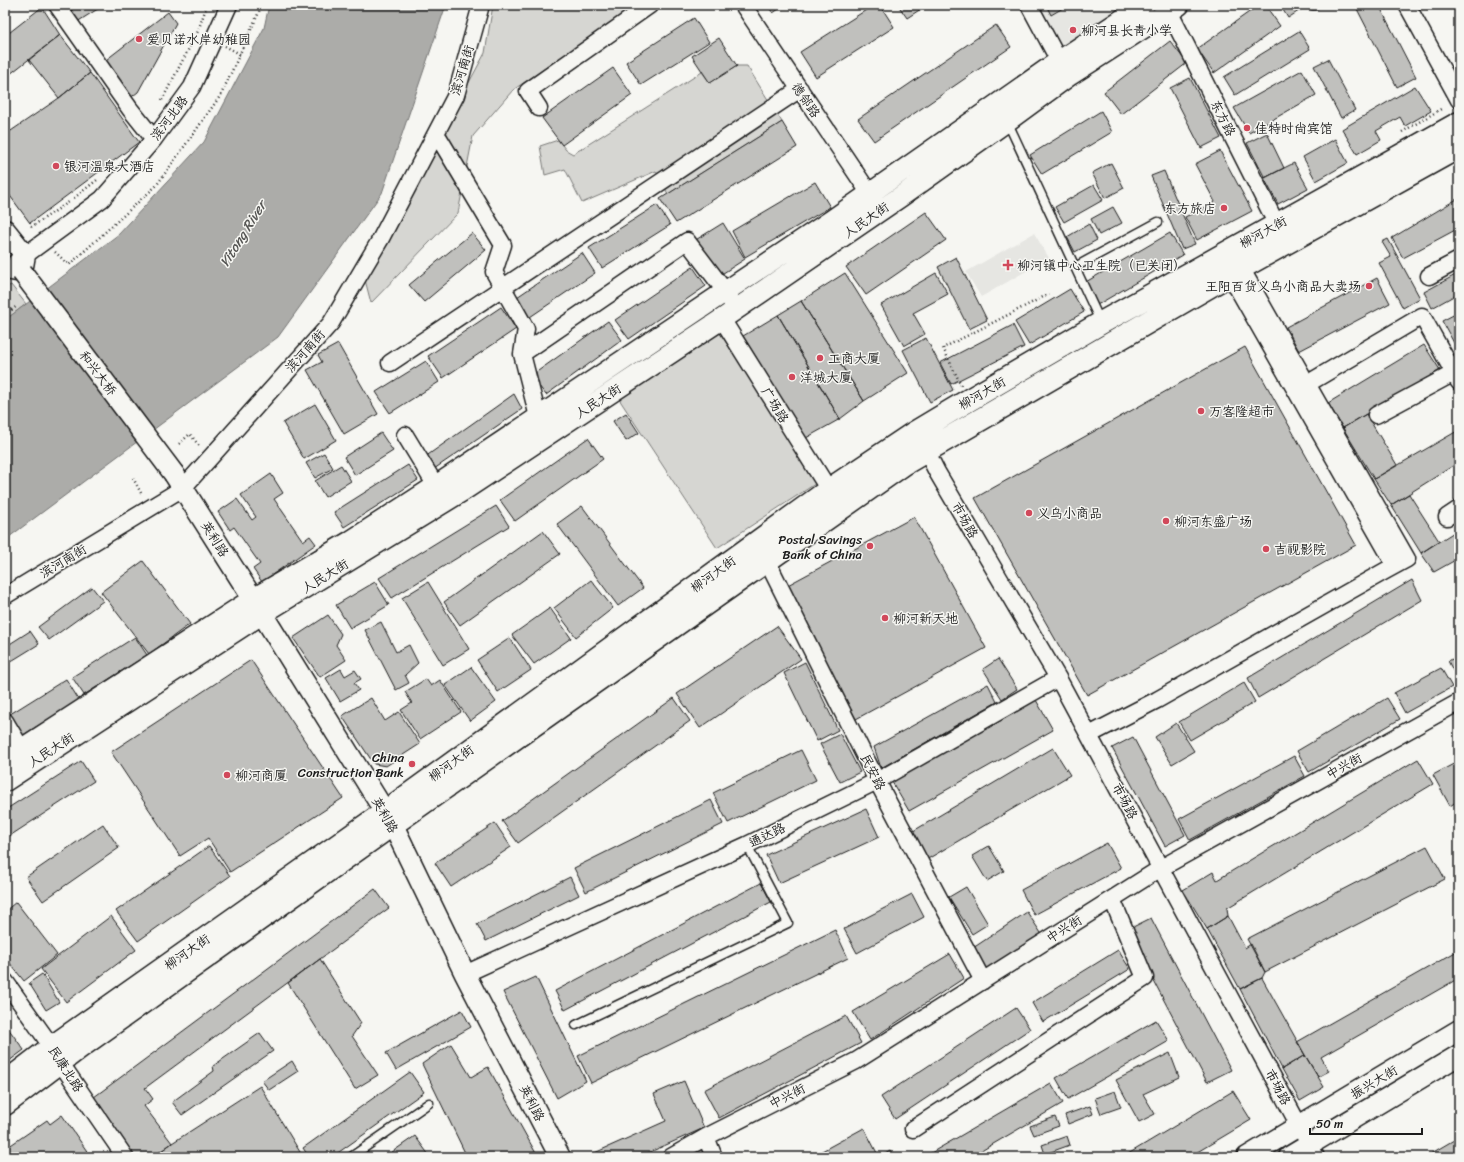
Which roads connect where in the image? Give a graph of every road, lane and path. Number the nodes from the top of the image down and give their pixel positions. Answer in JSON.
{"nodes":[{"id":1,"x":57,"y":5,"type":"edge"},
{"id":2,"x":229,"y":5,"type":"edge"},
{"id":3,"x":261,"y":5,"type":"edge"},
{"id":4,"x":481,"y":5,"type":"edge"},
{"id":5,"x":650,"y":5,"type":"edge"},
{"id":6,"x":743,"y":5,"type":"edge"},
{"id":7,"x":1029,"y":5,"type":"edge"},
{"id":8,"x":1144,"y":5,"type":"edge"},
{"id":9,"x":1407,"y":5,"type":"edge"},
{"id":10,"x":1174,"y":8,"type":"edge"},
{"id":11,"x":223,"y":45,"type":"dead end"},
{"id":12,"x":240,"y":54,"type":"junction"},
{"id":13,"x":1059,"y":61,"type":"junction"},
{"id":14,"x":800,"y":89,"type":"junction"},
{"id":15,"x":1459,"y":100,"type":"edge"},
{"id":16,"x":539,"y":108,"type":"dead end"},
{"id":17,"x":1007,"y":122,"type":"junction"},
{"id":18,"x":1459,"y":123,"type":"edge"},
{"id":19,"x":439,"y":138,"type":"dead end"},
{"id":20,"x":154,"y":139,"type":"junction"},
{"id":21,"x":1459,"y":147,"type":"edge"},
{"id":22,"x":870,"y":194,"type":"junction"},
{"id":23,"x":1158,"y":222,"type":"dead end"},
{"id":24,"x":1277,"y":225,"type":"junction"},
{"id":25,"x":5,"y":230,"type":"edge"},
{"id":26,"x":53,"y":250,"type":"dead end"},
{"id":27,"x":1459,"y":260,"type":"edge"},
{"id":28,"x":14,"y":267,"type":"edge"},
{"id":29,"x":1075,"y":267,"type":"junction"},
{"id":30,"x":1236,"y":272,"type":"junction"},
{"id":31,"x":1428,"y":276,"type":"dead end"},
{"id":32,"x":502,"y":287,"type":"junction"},
{"id":33,"x":725,"y":291,"type":"junction"},
{"id":34,"x":1049,"y":294,"type":"dead end"},
{"id":35,"x":17,"y":306,"type":"dead end"},
{"id":36,"x":5,"y":315,"type":"edge"},
{"id":37,"x":729,"y":315,"type":"junction"},
{"id":38,"x":1101,"y":323,"type":"junction"},
{"id":39,"x":522,"y":354,"type":"junction"},
{"id":40,"x":390,"y":363,"type":"dead end"},
{"id":41,"x":1456,"y":377,"type":"edge"},
{"id":42,"x":1308,"y":384,"type":"junction"},
{"id":43,"x":969,"y":400,"type":"junction"},
{"id":44,"x":1376,"y":415,"type":"dead end"},
{"id":45,"x":538,"y":417,"type":"junction"},
{"id":46,"x":548,"y":434,"type":"junction"},
{"id":47,"x":405,"y":435,"type":"dead end"},
{"id":48,"x":179,"y":444,"type":"dead end"},
{"id":49,"x":926,"y":450,"type":"junction"},
{"id":50,"x":204,"y":453,"type":"dead end"},
{"id":51,"x":133,"y":478,"type":"dead end"},
{"id":52,"x":178,"y":481,"type":"junction"},
{"id":53,"x":436,"y":486,"type":"junction"},
{"id":54,"x":829,"y":490,"type":"junction"},
{"id":55,"x":144,"y":498,"type":"dead end"},
{"id":56,"x":767,"y":561,"type":"junction"},
{"id":57,"x":1401,"y":562,"type":"junction"},
{"id":58,"x":5,"y":596,"type":"edge"},
{"id":59,"x":258,"y":607,"type":"junction"},
{"id":60,"x":1058,"y":678,"type":"junction"},
{"id":61,"x":1459,"y":702,"type":"edge"},
{"id":62,"x":5,"y":721,"type":"edge"},
{"id":63,"x":1089,"y":735,"type":"junction"},
{"id":64,"x":21,"y":748,"type":"junction"},
{"id":65,"x":5,"y":760,"type":"edge"},
{"id":66,"x":5,"y":781,"type":"edge"},
{"id":67,"x":877,"y":781,"type":"junction"},
{"id":68,"x":389,"y":818,"type":"junction"},
{"id":69,"x":747,"y":845,"type":"junction"},
{"id":70,"x":1161,"y":868,"type":"junction"},
{"id":71,"x":1112,"y":899,"type":"junction"},
{"id":72,"x":465,"y":974,"type":"junction"},
{"id":73,"x":5,"y":981,"type":"edge"},
{"id":74,"x":983,"y":981,"type":"junction"},
{"id":75,"x":576,"y":1025,"type":"dead end"},
{"id":76,"x":1459,"y":1030,"type":"edge"},
{"id":77,"x":56,"y":1055,"type":"junction"},
{"id":78,"x":1459,"y":1055,"type":"edge"},
{"id":79,"x":5,"y":1082,"type":"edge"},
{"id":80,"x":429,"y":1103,"type":"dead end"},
{"id":81,"x":5,"y":1104,"type":"edge"},
{"id":82,"x":1299,"y":1126,"type":"junction"},
{"id":83,"x":913,"y":1129,"type":"dead end"},
{"id":84,"x":706,"y":1137,"type":"junction"},
{"id":85,"x":1313,"y":1151,"type":"edge"},
{"id":86,"x":125,"y":1157,"type":"edge"},
{"id":87,"x":351,"y":1157,"type":"edge"},
{"id":88,"x":560,"y":1157,"type":"edge"},
{"id":89,"x":671,"y":1157,"type":"edge"},
{"id":90,"x":714,"y":1157,"type":"edge"},
{"id":91,"x":1247,"y":1157,"type":"edge"},
{"id":92,"x":1289,"y":1157,"type":"edge"}],
"edges":[{"from":1,"to":20,"type":"street"},
{"from":2,"to":20,"type":"street","name":"滨河北路"},
{"from":3,"to":12,"type":"path"},
{"from":4,"to":52,"type":"street","name":"滨河南街"},
{"from":5,"to":16,"type":"street"},
{"from":6,"to":14,"type":"street","name":"德邻路"},
{"from":7,"to":13,"type":"street"},
{"from":8,"to":13,"type":"street","name":"人民大街"},
{"from":9,"to":15,"type":"street"},
{"from":10,"to":17,"type":"street","name":"人民大街"},
{"from":10,"to":24,"type":"street","name":"东方路"},
{"from":11,"to":12,"type":"path"},
{"from":12,"to":26,"type":"path"},
{"from":13,"to":22,"type":"street","name":"人民大街"},
{"from":14,"to":22,"type":"street","name":"德邻路"},
{"from":14,"to":32,"type":"street"},
{"from":17,"to":29,"type":"lane"},
{"from":17,"to":37,"type":"street","name":"人民大街"},
{"from":18,"to":24,"type":"main road","name":"柳河大街"},
{"from":19,"to":32,"type":"street"},
{"from":20,"to":28,"type":"street","name":"滨河北路"},
{"from":21,"to":30,"type":"main road","name":"柳河大街"},
{"from":22,"to":33,"type":"street","name":"人民大街"},
{"from":23,"to":29,"type":"lane"},
{"from":24,"to":38,"type":"main road","name":"柳河大街"},
{"from":25,"to":28,"type":"street","name":"和兴大桥"},
{"from":27,"to":31,"type":"street"},
{"from":28,"to":52,"type":"street","name":"和兴大桥","bridge":true},
{"from":29,"to":38,"type":"lane"},
{"from":30,"to":42,"type":"street"},
{"from":30,"to":49,"type":"main road","name":"柳河大街"},
{"from":30,"to":57,"type":"street"},
{"from":32,"to":39,"type":"street"},
{"from":32,"to":40,"type":"street"},
{"from":33,"to":37,"type":"street","name":"广场路"},
{"from":33,"to":39,"type":"street","name":"广场路"},
{"from":33,"to":45,"type":"street","name":"人民大街"},
{"from":34,"to":43,"type":"path"},
{"from":35,"to":36,"type":"path"},
{"from":37,"to":46,"type":"street","name":"人民大街"},
{"from":37,"to":54,"type":"street","name":"广场路"},
{"from":38,"to":43,"type":"main road","name":"柳河大街"},
{"from":39,"to":45,"type":"street"},
{"from":41,"to":42,"type":"street"},
{"from":41,"to":44,"type":"street"},
{"from":42,"to":57,"type":"street"},
{"from":43,"to":54,"type":"main road","name":"柳河大街"},
{"from":45,"to":46,"type":"street"},
{"from":45,"to":53,"type":"street","name":"人民大街"},
{"from":46,"to":59,"type":"street","name":"人民大街"},
{"from":47,"to":53,"type":"street"},
{"from":48,"to":50,"type":"path"},
{"from":49,"to":56,"type":"main road","name":"柳河大街"},
{"from":49,"to":60,"type":"street","name":"市场路"},
{"from":51,"to":55,"type":"path"},
{"from":52,"to":58,"type":"street","name":"滨河南街"},
{"from":52,"to":59,"type":"street","name":"英利路"},
{"from":53,"to":59,"type":"street","name":"人民大街"},
{"from":54,"to":68,"type":"main road","name":"柳河大街"},
{"from":56,"to":67,"type":"street","name":"民安路"},
{"from":56,"to":68,"type":"main road","name":"柳河大街"},
{"from":57,"to":63,"type":"street"},
{"from":59,"to":64,"type":"street","name":"人民大街"},
{"from":59,"to":66,"type":"street","name":"人民大街"},
{"from":59,"to":68,"type":"street","name":"英利路"},
{"from":60,"to":63,"type":"street","name":"市场路"},
{"from":60,"to":67,"type":"street","name":"通达路"},
{"from":61,"to":70,"type":"street","name":"中兴街"},
{"from":62,"to":64,"type":"street"},
{"from":63,"to":70,"type":"street","name":"市场路"},
{"from":64,"to":65,"type":"street","name":"人民大街"},
{"from":67,"to":69,"type":"street","name":"通达路"},
{"from":67,"to":74,"type":"street","name":"民安路"},
{"from":68,"to":72,"type":"street","name":"英利路"},
{"from":68,"to":77,"type":"main road","name":"柳河大街"},
{"from":69,"to":72,"type":"street","name":"通达路"},
{"from":69,"to":75,"type":"lane"},
{"from":70,"to":71,"type":"street","name":"中兴街"},
{"from":70,"to":82,"type":"street","name":"市场路"},
{"from":71,"to":74,"type":"street","name":"中兴街"},
{"from":71,"to":83,"type":"street"},
{"from":72,"to":88,"type":"street","name":"英利路"},
{"from":73,"to":77,"type":"street","name":"民康北路"},
{"from":74,"to":84,"type":"street","name":"中兴街"},
{"from":76,"to":82,"type":"street","name":"振兴大街"},
{"from":77,"to":79,"type":"main road","name":"柳河大街"},
{"from":77,"to":81,"type":"main road","name":"柳河大街"},
{"from":77,"to":86,"type":"street","name":"民康北路"},
{"from":78,"to":85,"type":"street","name":"振兴大街"},
{"from":80,"to":87,"type":"lane"},
{"from":82,"to":85,"type":"street","name":"市场路"},
{"from":82,"to":91,"type":"street","name":"振兴大街"},
{"from":84,"to":89,"type":"street","name":"中兴街"},
{"from":84,"to":90,"type":"street"},
{"from":85,"to":92,"type":"street","name":"振兴大街"}]}
